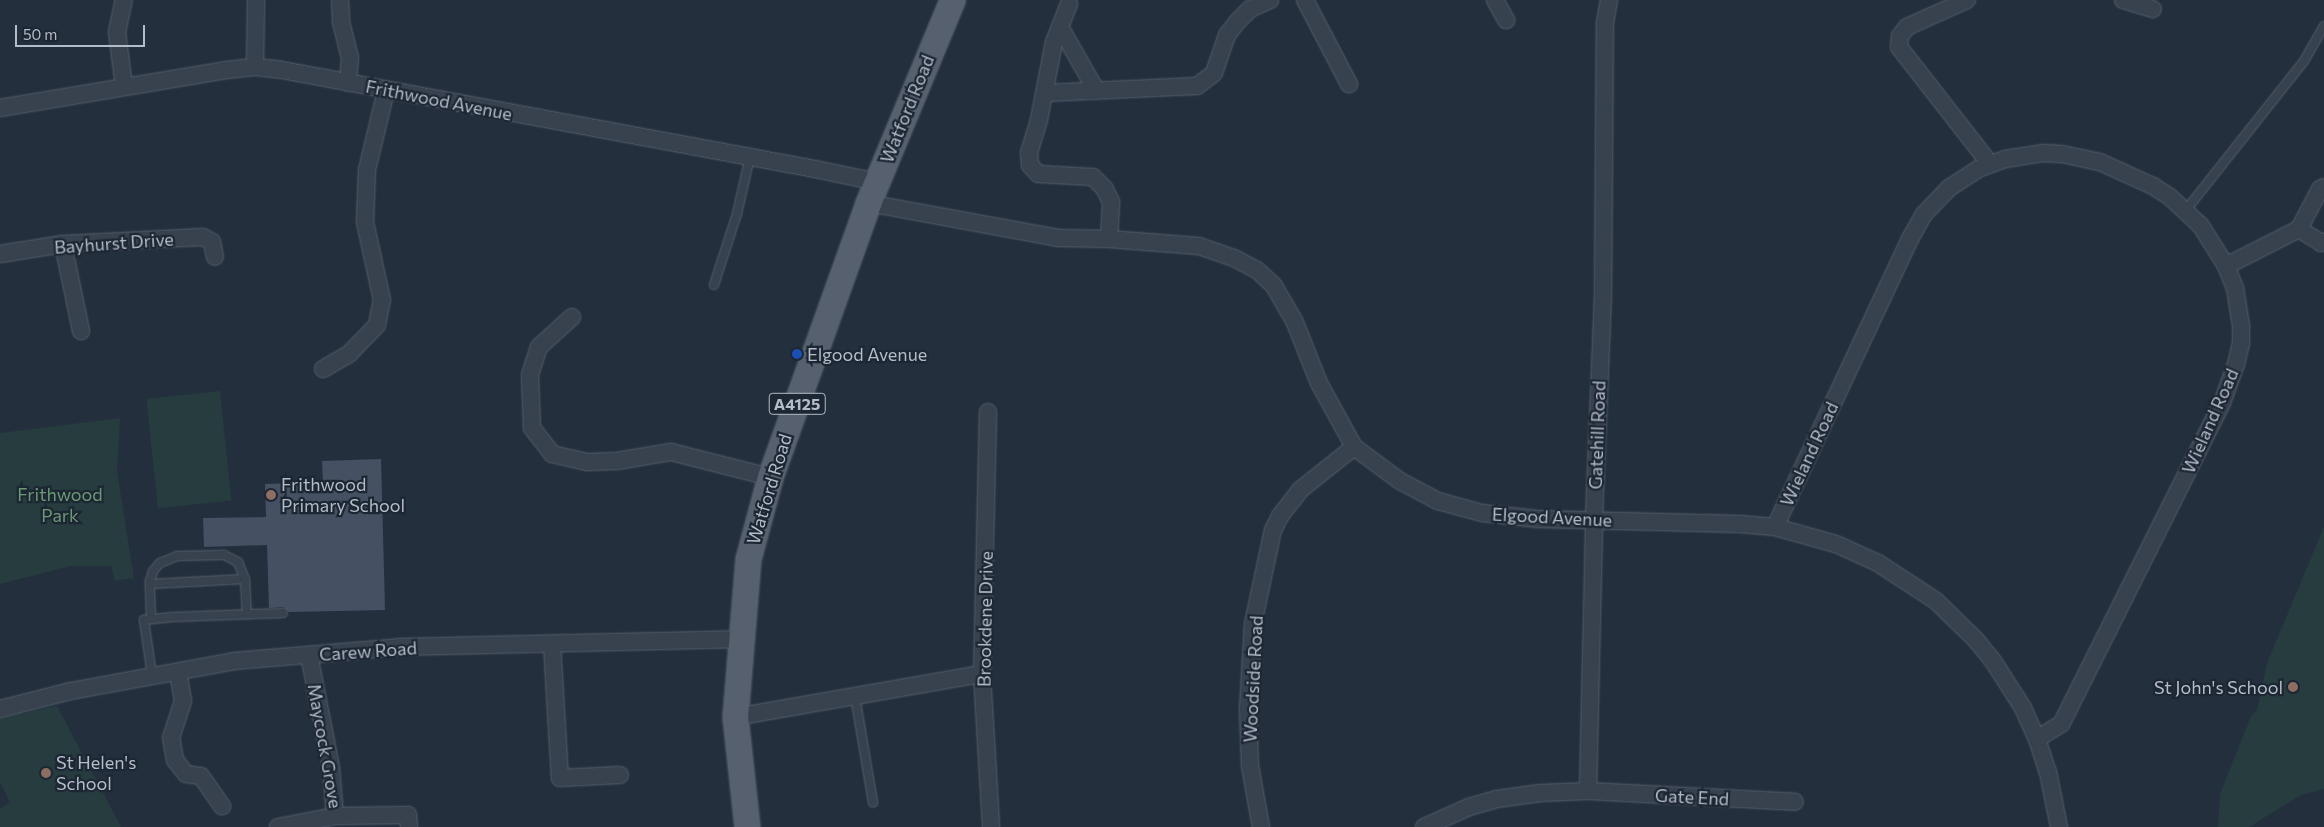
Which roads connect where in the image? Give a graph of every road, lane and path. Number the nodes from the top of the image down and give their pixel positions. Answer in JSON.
{"nodes":[{"id":1,"x":124,"y":0,"type":"edge"},
{"id":2,"x":256,"y":0,"type":"edge"},
{"id":3,"x":340,"y":0,"type":"edge"},
{"id":4,"x":952,"y":0,"type":"edge"},
{"id":5,"x":1270,"y":0,"type":"edge"},
{"id":6,"x":1305,"y":0,"type":"edge"},
{"id":7,"x":1495,"y":0,"type":"edge"},
{"id":8,"x":1609,"y":0,"type":"edge"},
{"id":9,"x":1967,"y":0,"type":"edge"},
{"id":10,"x":2123,"y":0,"type":"edge"},
{"id":11,"x":1069,"y":4,"type":"dead end"},
{"id":12,"x":2153,"y":9,"type":"dead end"},
{"id":13,"x":1506,"y":20,"type":"dead end"},
{"id":14,"x":2324,"y":26,"type":"edge"},
{"id":15,"x":1060,"y":27,"type":"junction"},
{"id":16,"x":254,"y":68,"type":"junction"},
{"id":17,"x":348,"y":83,"type":"junction"},
{"id":18,"x":1349,"y":84,"type":"dead end"},
{"id":19,"x":124,"y":86,"type":"junction"},
{"id":20,"x":1096,"y":90,"type":"junction"},
{"id":21,"x":386,"y":91,"type":"junction"},
{"id":22,"x":1045,"y":93,"type":"junction"},
{"id":23,"x":0,"y":108,"type":"edge"},
{"id":24,"x":750,"y":157,"type":"junction"},
{"id":25,"x":1990,"y":164,"type":"junction"},
{"id":26,"x":2324,"y":187,"type":"edge"},
{"id":27,"x":873,"y":192,"type":"junction"},
{"id":28,"x":2186,"y":210,"type":"junction"},
{"id":29,"x":2299,"y":230,"type":"junction"},
{"id":30,"x":1109,"y":239,"type":"junction"},
{"id":31,"x":2324,"y":242,"type":"edge"},
{"id":32,"x":63,"y":244,"type":"junction"},
{"id":33,"x":0,"y":254,"type":"edge"},
{"id":34,"x":215,"y":257,"type":"dead end"},
{"id":35,"x":2226,"y":266,"type":"junction"},
{"id":36,"x":714,"y":285,"type":"dead end"},
{"id":37,"x":572,"y":317,"type":"dead end"},
{"id":38,"x":81,"y":331,"type":"dead end"},
{"id":39,"x":323,"y":369,"type":"dead end"},
{"id":40,"x":988,"y":412,"type":"dead end"},
{"id":41,"x":1354,"y":447,"type":"junction"},
{"id":42,"x":770,"y":478,"type":"junction"},
{"id":43,"x":1594,"y":519,"type":"junction"},
{"id":44,"x":1775,"y":527,"type":"junction"},
{"id":45,"x":245,"y":579,"type":"junction"},
{"id":46,"x":150,"y":584,"type":"junction"},
{"id":47,"x":248,"y":614,"type":"junction"},
{"id":48,"x":283,"y":614,"type":"dead end"},
{"id":49,"x":151,"y":618,"type":"junction"},
{"id":50,"x":740,"y":639,"type":"junction"},
{"id":51,"x":552,"y":644,"type":"junction"},
{"id":52,"x":309,"y":655,"type":"junction"},
{"id":53,"x":178,"y":672,"type":"junction"},
{"id":54,"x":982,"y":674,"type":"junction"},
{"id":55,"x":152,"y":675,"type":"junction"},
{"id":56,"x":855,"y":696,"type":"junction"},
{"id":57,"x":0,"y":709,"type":"edge"},
{"id":58,"x":734,"y":717,"type":"junction"},
{"id":59,"x":2037,"y":740,"type":"junction"},
{"id":60,"x":620,"y":775,"type":"dead end"},
{"id":61,"x":1588,"y":791,"type":"junction"},
{"id":62,"x":873,"y":802,"type":"dead end"},
{"id":63,"x":1795,"y":802,"type":"dead end"},
{"id":64,"x":222,"y":806,"type":"dead end"},
{"id":65,"x":335,"y":816,"type":"junction"},
{"id":66,"x":278,"y":827,"type":"edge"},
{"id":67,"x":409,"y":827,"type":"edge"},
{"id":68,"x":748,"y":827,"type":"edge"},
{"id":69,"x":991,"y":827,"type":"edge"},
{"id":70,"x":1262,"y":827,"type":"edge"},
{"id":71,"x":1424,"y":827,"type":"edge"},
{"id":72,"x":2059,"y":827,"type":"edge"}],
"edges":[{"from":1,"to":19,"type":"street"},
{"from":2,"to":16,"type":"street"},
{"from":3,"to":17,"type":"street"},
{"from":4,"to":27,"type":"main road","name":"Watford Road","number":"A4125"},
{"from":5,"to":20,"type":"street"},
{"from":6,"to":18,"type":"street"},
{"from":7,"to":13,"type":"street"},
{"from":8,"to":43,"type":"street","name":"Gatehill Road"},
{"from":9,"to":25,"type":"street"},
{"from":10,"to":12,"type":"street"},
{"from":11,"to":15,"type":"street"},
{"from":14,"to":28,"type":"lane"},
{"from":15,"to":20,"type":"street"},
{"from":15,"to":22,"type":"street"},
{"from":16,"to":17,"type":"street","name":"Frithwood Avenue"},
{"from":16,"to":19,"type":"street","name":"Frithwood Avenue"},
{"from":17,"to":21,"type":"street","name":"Frithwood Avenue"},
{"from":19,"to":23,"type":"street","name":"Frithwood Avenue"},
{"from":20,"to":22,"type":"street"},
{"from":21,"to":24,"type":"street","name":"Frithwood Avenue"},
{"from":21,"to":39,"type":"street"},
{"from":22,"to":30,"type":"street"},
{"from":24,"to":27,"type":"street","name":"Frithwood Avenue"},
{"from":24,"to":36,"type":"lane"},
{"from":25,"to":28,"type":"street","name":"Wieland Road"},
{"from":25,"to":44,"type":"street","name":"Wieland Road"},
{"from":26,"to":29,"type":"street"},
{"from":27,"to":30,"type":"street","name":"Elgood Avenue"},
{"from":27,"to":42,"type":"main road","name":"Watford Road","number":"A4125"},
{"from":28,"to":35,"type":"street","name":"Wieland Road"},
{"from":29,"to":31,"type":"street"},
{"from":29,"to":35,"type":"street"},
{"from":30,"to":41,"type":"street","name":"Elgood Avenue"},
{"from":32,"to":33,"type":"street","name":"Bayhurst Drive"},
{"from":32,"to":34,"type":"street","name":"Bayhurst Drive"},
{"from":32,"to":38,"type":"street"},
{"from":35,"to":59,"type":"street","name":"Wieland Road"},
{"from":37,"to":42,"type":"street"},
{"from":40,"to":54,"type":"street","name":"Brookdene Drive"},
{"from":41,"to":43,"type":"street","name":"Elgood Avenue"},
{"from":41,"to":70,"type":"street","name":"Woodside Road"},
{"from":42,"to":50,"type":"main road","name":"Watford Road","number":"A4125"},
{"from":43,"to":44,"type":"street","name":"Elgood Avenue"},
{"from":43,"to":61,"type":"street","name":"Gatehill Road"},
{"from":44,"to":59,"type":"street","name":"Elgood Avenue"},
{"from":45,"to":46,"type":"lane"},
{"from":45,"to":46,"type":"lane"},
{"from":45,"to":47,"type":"lane"},
{"from":46,"to":49,"type":"lane"},
{"from":47,"to":48,"type":"lane"},
{"from":47,"to":49,"type":"lane"},
{"from":49,"to":55,"type":"lane"},
{"from":50,"to":51,"type":"street","name":"Carew Road"},
{"from":50,"to":58,"type":"main road","name":"Watford Road","number":"A4125"},
{"from":51,"to":52,"type":"street","name":"Carew Road"},
{"from":51,"to":60,"type":"street"},
{"from":52,"to":53,"type":"street","name":"Carew Road"},
{"from":52,"to":65,"type":"street","name":"Maycock Grove"},
{"from":53,"to":55,"type":"street","name":"Carew Road"},
{"from":53,"to":64,"type":"street"},
{"from":54,"to":56,"type":"street"},
{"from":54,"to":69,"type":"street","name":"Brookdene Drive"},
{"from":55,"to":57,"type":"street","name":"Carew Road"},
{"from":56,"to":58,"type":"street"},
{"from":56,"to":62,"type":"lane"},
{"from":58,"to":68,"type":"main road","name":"Watford Road","number":"A4125"},
{"from":59,"to":72,"type":"street","name":"Elgood Avenue"},
{"from":61,"to":63,"type":"street","name":"Gate End"},
{"from":61,"to":71,"type":"street"},
{"from":65,"to":66,"type":"street"},
{"from":65,"to":67,"type":"street","name":"Maycock Grove"}]}
